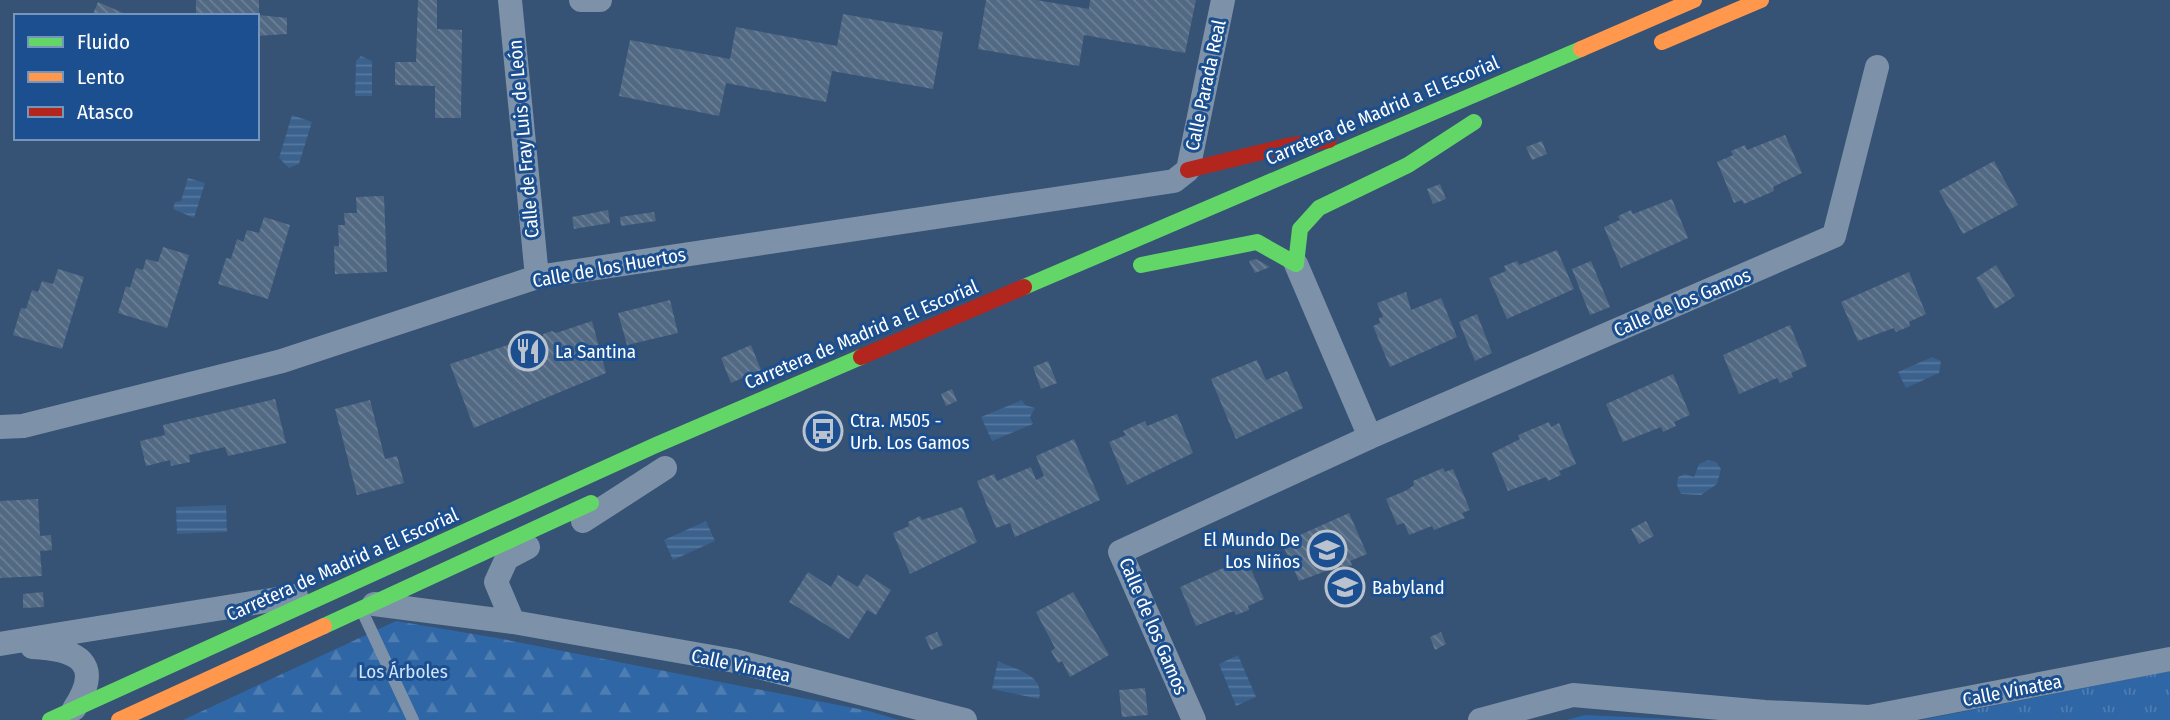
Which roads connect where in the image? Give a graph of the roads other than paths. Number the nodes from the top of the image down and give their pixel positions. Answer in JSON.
{"nodes":[{"id":1,"x":510,"y":0,"type":"edge"},
{"id":2,"x":581,"y":0,"type":"edge"},
{"id":3,"x":600,"y":0,"type":"edge"},
{"id":4,"x":1223,"y":0,"type":"edge"},
{"id":5,"x":1694,"y":0,"type":"edge"},
{"id":6,"x":1761,"y":0,"type":"edge"},
{"id":7,"x":1648,"y":48,"type":"dead end"},
{"id":8,"x":1877,"y":67,"type":"dead end"},
{"id":9,"x":1380,"y":134,"type":"junction"},
{"id":10,"x":1188,"y":170,"type":"junction"},
{"id":11,"x":1320,"y":188,"type":"dead end"},
{"id":12,"x":1218,"y":232,"type":"dead end"},
{"id":13,"x":1296,"y":264,"type":"junction"},
{"id":14,"x":537,"y":278,"type":"junction"},
{"id":15,"x":0,"y":427,"type":"edge"},
{"id":16,"x":1370,"y":438,"type":"junction"},
{"id":17,"x":672,"y":465,"type":"joint"},
{"id":18,"x":335,"y":590,"type":"junction"},
{"id":19,"x":368,"y":607,"type":"junction"},
{"id":20,"x":513,"y":622,"type":"junction"},
{"id":21,"x":0,"y":645,"type":"edge"},
{"id":22,"x":2170,"y":659,"type":"edge"},
{"id":23,"x":74,"y":709,"type":"junction"},
{"id":24,"x":50,"y":720,"type":"edge"},
{"id":25,"x":119,"y":720,"type":"edge"},
{"id":26,"x":413,"y":720,"type":"edge"},
{"id":27,"x":965,"y":720,"type":"edge"},
{"id":28,"x":1194,"y":720,"type":"edge"},
{"id":29,"x":1480,"y":720,"type":"edge"}],
"edges":[{"from":1,"to":14,"type":"street","name":"Calle de Fray Luis de León"},
{"from":2,"to":3,"type":"street"},
{"from":4,"to":10,"type":"street","name":"Calle Parada Real"},
{"from":5,"to":9,"type":"highway","name":"Carretera de Madrid a El Escorial"},
{"from":6,"to":7,"type":"highway"},
{"from":8,"to":16,"type":"street","name":"Calle de los Gamos"},
{"from":9,"to":10,"type":"highway"},
{"from":9,"to":18,"type":"highway","name":"Carretera de Madrid a El Escorial"},
{"from":10,"to":14,"type":"street","name":"Calle de los Huertos"},
{"from":11,"to":13,"type":"highway"},
{"from":12,"to":13,"type":"highway"},
{"from":13,"to":16,"type":"street"},
{"from":14,"to":15,"type":"street","name":"Calle de los Huertos"},
{"from":16,"to":28,"type":"street","name":"Calle de los Gamos"},
{"from":17,"to":19,"type":"highway"},
{"from":17,"to":20,"type":"street"},
{"from":18,"to":21,"type":"street"},
{"from":18,"to":23,"type":"highway","name":"Carretera de Madrid a El Escorial"},
{"from":19,"to":20,"type":"street","name":"Calle Vinatea"},
{"from":19,"to":25,"type":"highway"},
{"from":19,"to":26,"type":"lane"},
{"from":20,"to":27,"type":"street","name":"Calle Vinatea"},
{"from":21,"to":23,"type":"street"},
{"from":22,"to":29,"type":"street","name":"Calle Vinatea"},
{"from":23,"to":24,"type":"highway","name":"Carretera de Madrid a El Escorial"}]}
